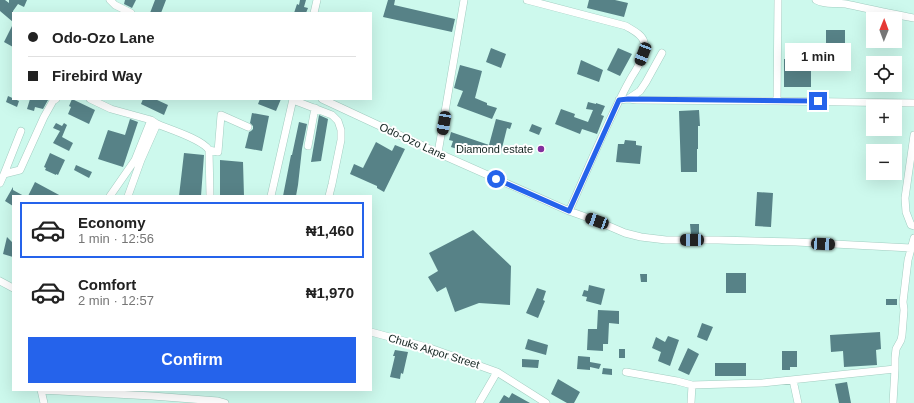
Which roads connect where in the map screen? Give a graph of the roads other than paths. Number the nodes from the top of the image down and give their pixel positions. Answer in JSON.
{"nodes":[{"id":1,"x":110,"y":0,"type":"edge"},
{"id":2,"x":317,"y":0,"type":"edge"},
{"id":3,"x":464,"y":0,"type":"edge"},
{"id":4,"x":527,"y":0,"type":"edge"},
{"id":5,"x":778,"y":0,"type":"edge"},
{"id":6,"x":816,"y":0,"type":"edge"},
{"id":7,"x":129,"y":12,"type":"edge"},
{"id":8,"x":314,"y":12,"type":"edge"},
{"id":9,"x":914,"y":18,"type":"edge"},
{"id":10,"x":662,"y":53,"type":"dead end"},
{"id":11,"x":628,"y":99,"type":"junction"},
{"id":12,"x":55,"y":100,"type":"edge"},
{"id":13,"x":92,"y":100,"type":"edge"},
{"id":14,"x":293,"y":100,"type":"edge"},
{"id":15,"x":295,"y":100,"type":"edge"},
{"id":16,"x":324,"y":100,"type":"edge"},
{"id":17,"x":619,"y":100,"type":"junction"},
{"id":18,"x":777,"y":101,"type":"junction"},
{"id":19,"x":914,"y":104,"type":"edge"},
{"id":20,"x":315,"y":108,"type":"junction"},
{"id":21,"x":154,"y":122,"type":"junction"},
{"id":22,"x":248,"y":127,"type":"dead end"},
{"id":23,"x":21,"y":131,"type":"dead end"},
{"id":24,"x":914,"y":135,"type":"edge"},
{"id":25,"x":308,"y":146,"type":"dead end"},
{"id":26,"x":209,"y":150,"type":"junction"},
{"id":27,"x":438,"y":153,"type":"junction"},
{"id":28,"x":4,"y":174,"type":"junction"},
{"id":29,"x":0,"y":183,"type":"edge"},
{"id":30,"x":111,"y":195,"type":"edge"},
{"id":31,"x":128,"y":195,"type":"edge"},
{"id":32,"x":210,"y":195,"type":"edge"},
{"id":33,"x":272,"y":195,"type":"edge"},
{"id":34,"x":329,"y":195,"type":"edge"},
{"id":35,"x":569,"y":211,"type":"junction"},
{"id":36,"x":914,"y":226,"type":"edge"},
{"id":37,"x":914,"y":238,"type":"edge"},
{"id":38,"x":911,"y":248,"type":"junction"},
{"id":39,"x":0,"y":281,"type":"edge"},
{"id":40,"x":12,"y":287,"type":"edge"},
{"id":41,"x":372,"y":332,"type":"edge"},
{"id":42,"x":895,"y":368,"type":"junction"},
{"id":43,"x":497,"y":372,"type":"junction"},
{"id":44,"x":626,"y":372,"type":"dead end"},
{"id":45,"x":793,"y":380,"type":"junction"},
{"id":46,"x":692,"y":385,"type":"junction"},
{"id":47,"x":41,"y":391,"type":"edge"},
{"id":48,"x":60,"y":391,"type":"edge"},
{"id":49,"x":44,"y":403,"type":"edge"},
{"id":50,"x":225,"y":403,"type":"edge"},
{"id":51,"x":479,"y":403,"type":"edge"},
{"id":52,"x":546,"y":403,"type":"edge"},
{"id":53,"x":691,"y":403,"type":"edge"},
{"id":54,"x":798,"y":403,"type":"edge"},
{"id":55,"x":893,"y":403,"type":"edge"}],
"edges":[{"from":1,"to":7,"type":"street"},
{"from":2,"to":8,"type":"street"},
{"from":3,"to":27,"type":"street"},
{"from":4,"to":17,"type":"street"},
{"from":5,"to":18,"type":"street"},
{"from":6,"to":9,"type":"street"},
{"from":10,"to":11,"type":"street"},
{"from":11,"to":17,"type":"street"},
{"from":11,"to":18,"type":"street"},
{"from":12,"to":28,"type":"street"},
{"from":13,"to":21,"type":"street"},
{"from":14,"to":33,"type":"street"},
{"from":15,"to":20,"type":"street"},
{"from":16,"to":27,"type":"street","name":"Odo-Ozo Lane"},
{"from":17,"to":35,"type":"street"},
{"from":18,"to":19,"type":"street"},
{"from":20,"to":25,"type":"street"},
{"from":20,"to":34,"type":"street"},
{"from":21,"to":26,"type":"street"},
{"from":21,"to":30,"type":"street"},
{"from":21,"to":31,"type":"street"},
{"from":22,"to":26,"type":"street"},
{"from":23,"to":28,"type":"street"},
{"from":24,"to":36,"type":"street"},
{"from":26,"to":32,"type":"street"},
{"from":27,"to":35,"type":"street","name":"Odo-Ozo Lane"},
{"from":28,"to":29,"type":"street"},
{"from":35,"to":38,"type":"street","name":"Odo-Ozo Lane"},
{"from":37,"to":38,"type":"street"},
{"from":38,"to":42,"type":"street"},
{"from":39,"to":40,"type":"street"},
{"from":41,"to":43,"type":"street","name":"Chuks Akpor Street"},
{"from":42,"to":45,"type":"street"},
{"from":42,"to":55,"type":"street"},
{"from":43,"to":51,"type":"street"},
{"from":43,"to":52,"type":"street","name":"Chuks Akpor Street"},
{"from":44,"to":46,"type":"street"},
{"from":45,"to":46,"type":"street"},
{"from":45,"to":54,"type":"street"},
{"from":46,"to":53,"type":"street"},
{"from":47,"to":49,"type":"street"},
{"from":48,"to":50,"type":"street"}]}
